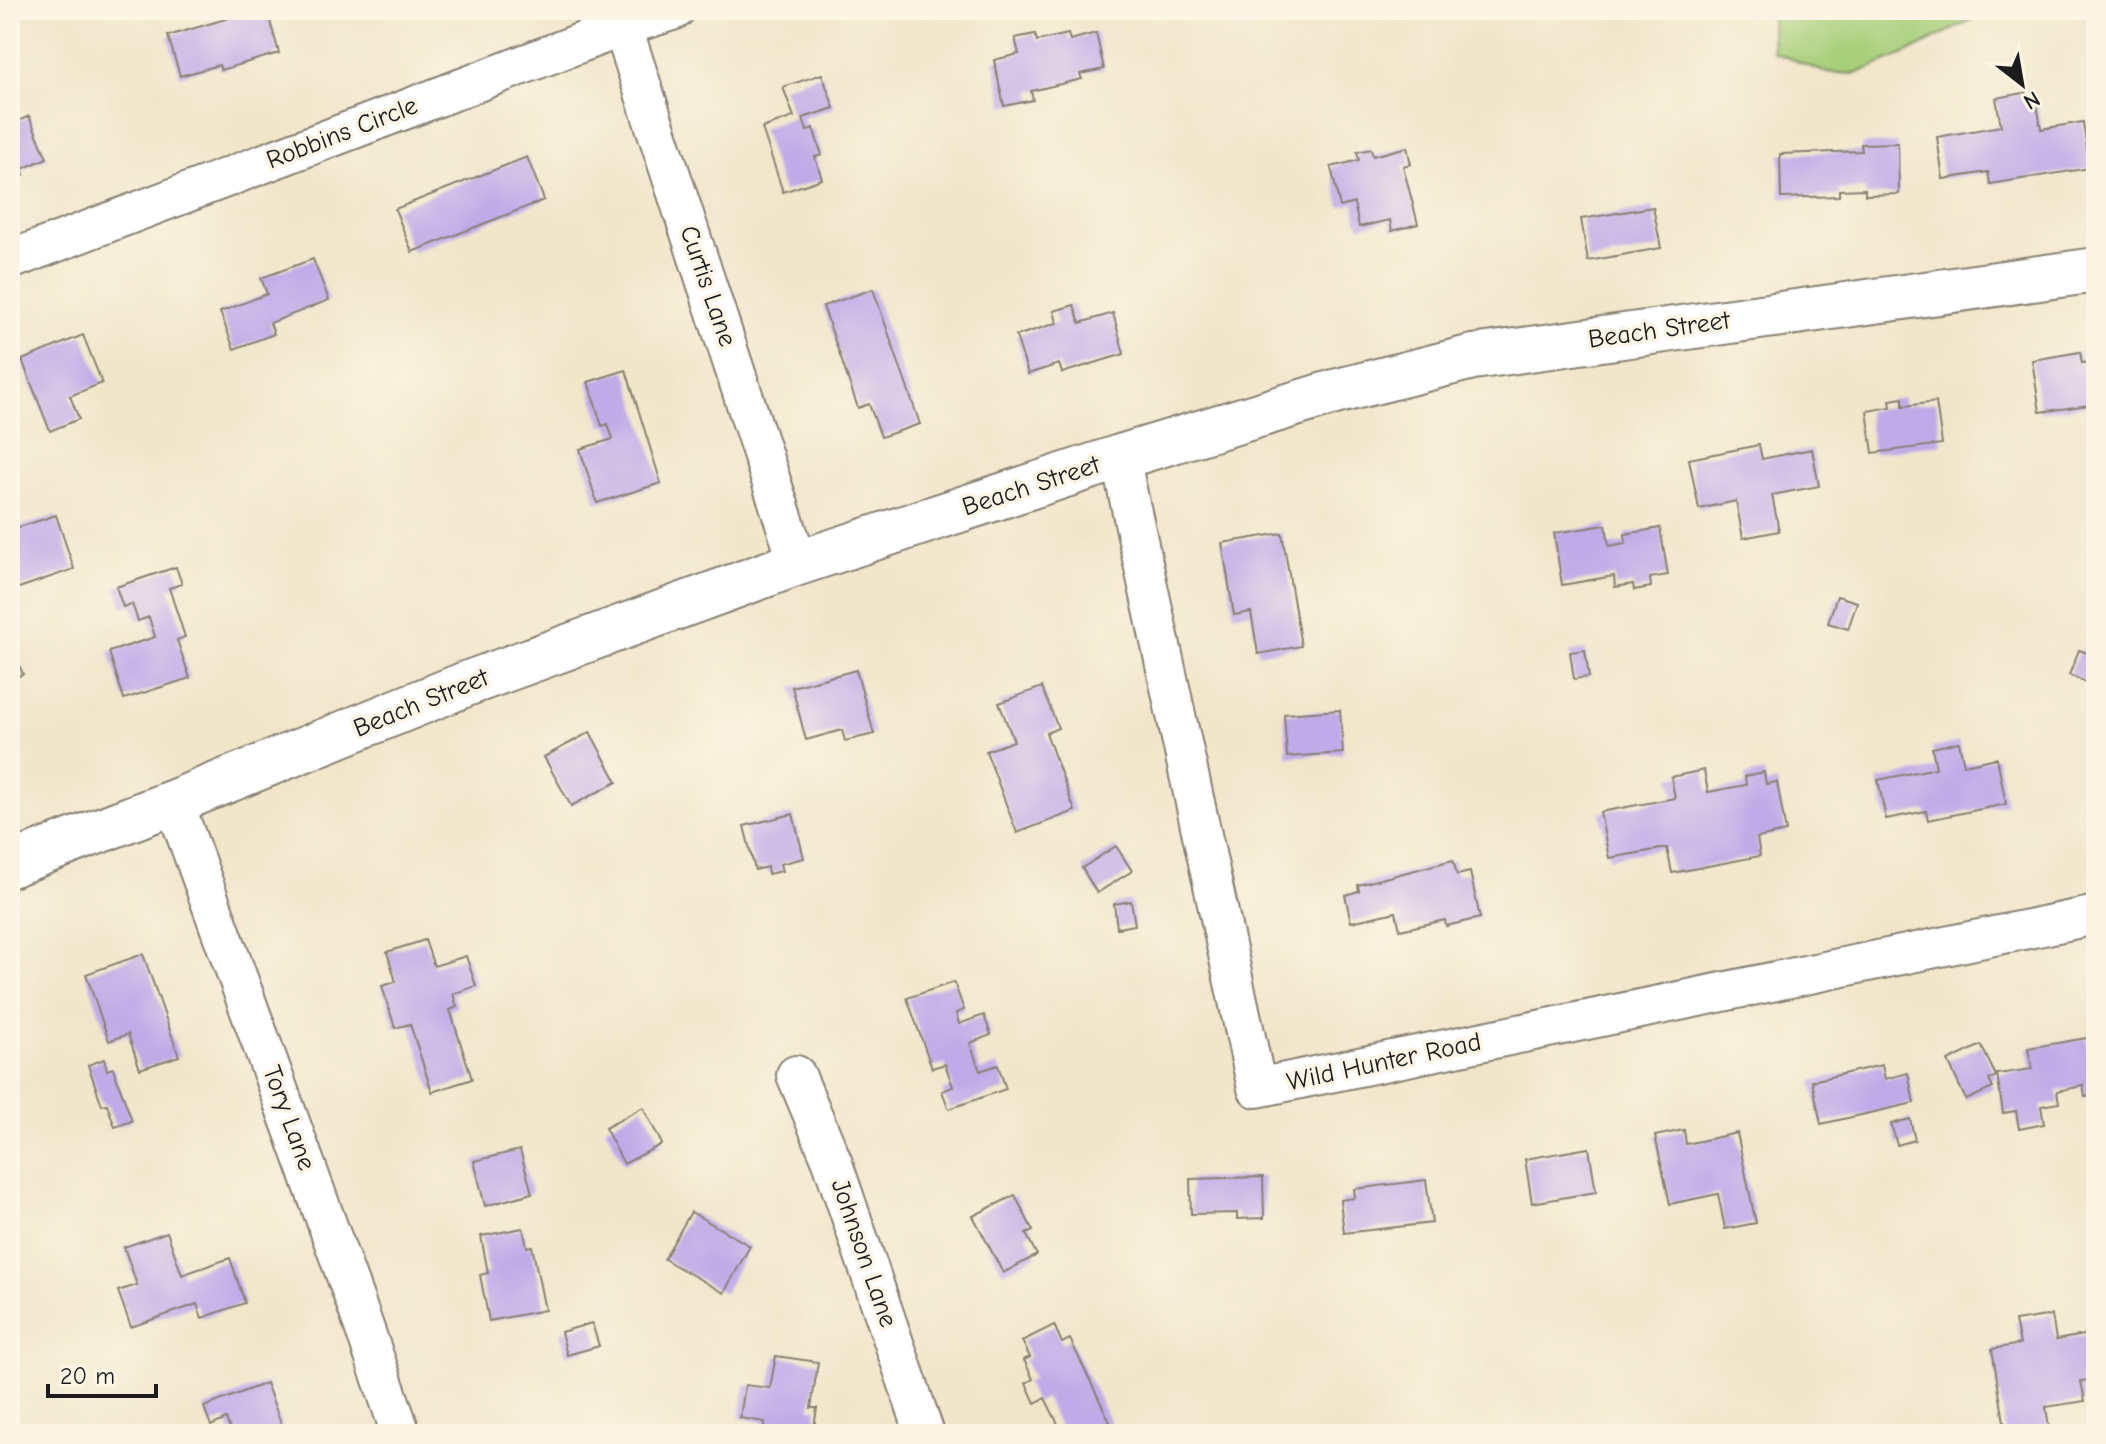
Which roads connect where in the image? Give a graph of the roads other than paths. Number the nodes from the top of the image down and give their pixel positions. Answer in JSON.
{"nodes":[{"id":1,"x":675,"y":10,"type":"edge"},
{"id":2,"x":619,"y":19,"type":"edge"},
{"id":3,"x":10,"y":260,"type":"edge"},
{"id":4,"x":2096,"y":270,"type":"edge"},
{"id":5,"x":1120,"y":457,"type":"junction"},
{"id":6,"x":798,"y":563,"type":"junction"},
{"id":7,"x":174,"y":802,"type":"junction"},
{"id":8,"x":10,"y":865,"type":"edge"},
{"id":9,"x":2096,"y":915,"type":"edge"},
{"id":10,"x":796,"y":1075,"type":"dead end"},
{"id":11,"x":401,"y":1434,"type":"edge"},
{"id":12,"x":925,"y":1434,"type":"edge"}],
"edges":[{"from":1,"to":2,"type":"street","name":"Robbins Circle"},
{"from":2,"to":3,"type":"street","name":"Robbins Circle"},
{"from":2,"to":6,"type":"street","name":"Curtis Lane"},
{"from":4,"to":5,"type":"street","name":"Beach Street"},
{"from":5,"to":6,"type":"street","name":"Beach Street"},
{"from":5,"to":9,"type":"street","name":"Wild Hunter Road"},
{"from":6,"to":7,"type":"street","name":"Beach Street"},
{"from":7,"to":8,"type":"street","name":"Beach Street"},
{"from":7,"to":11,"type":"street","name":"Tory Lane"},
{"from":10,"to":12,"type":"street","name":"Johnson Lane"}]}
